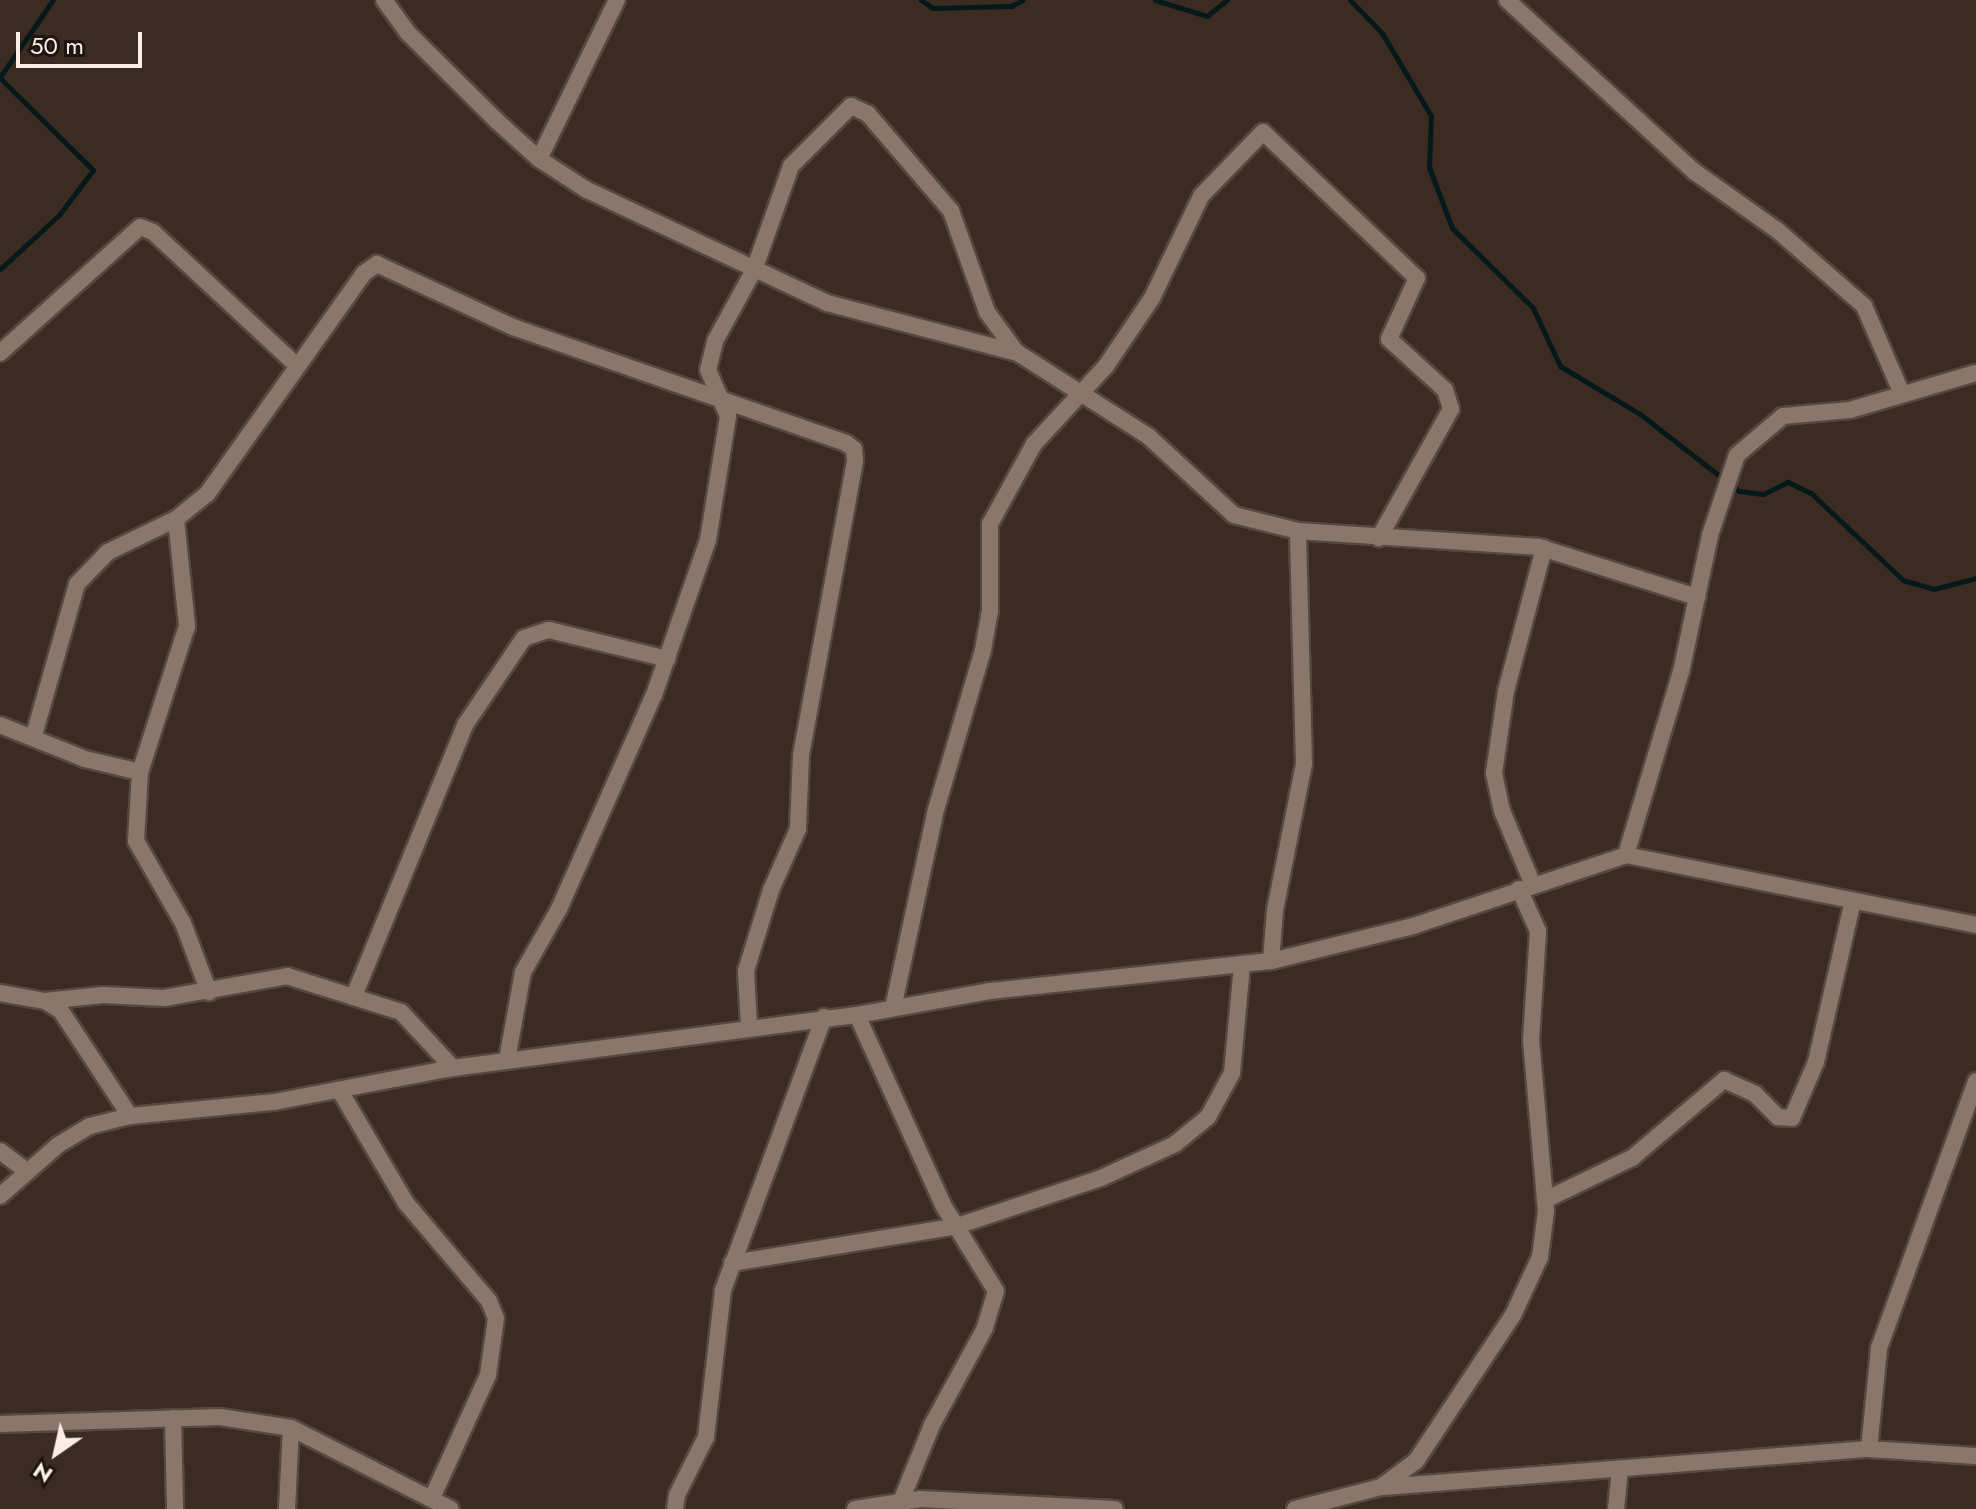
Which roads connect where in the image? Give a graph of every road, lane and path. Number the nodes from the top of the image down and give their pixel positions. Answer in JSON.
{"nodes":[{"id":1,"x":384,"y":0,"type":"edge"},
{"id":2,"x":617,"y":0,"type":"edge"},
{"id":3,"x":1507,"y":0,"type":"edge"},
{"id":4,"x":539,"y":159,"type":"junction"},
{"id":5,"x":754,"y":270,"type":"junction"},
{"id":6,"x":0,"y":353,"type":"edge"},
{"id":7,"x":1018,"y":353,"type":"junction"},
{"id":8,"x":296,"y":365,"type":"junction"},
{"id":9,"x":1976,"y":373,"type":"edge"},
{"id":10,"x":1083,"y":393,"type":"junction"},
{"id":11,"x":1902,"y":394,"type":"junction"},
{"id":12,"x":724,"y":399,"type":"junction"},
{"id":13,"x":176,"y":519,"type":"junction"},
{"id":14,"x":1298,"y":531,"type":"junction"},
{"id":15,"x":1379,"y":538,"type":"junction"},
{"id":16,"x":1544,"y":548,"type":"junction"},
{"id":17,"x":1697,"y":597,"type":"junction"},
{"id":18,"x":667,"y":659,"type":"junction"},
{"id":19,"x":0,"y":725,"type":"edge"},
{"id":20,"x":34,"y":735,"type":"junction"},
{"id":21,"x":140,"y":772,"type":"junction"},
{"id":22,"x":1626,"y":855,"type":"junction"},
{"id":23,"x":1526,"y":887,"type":"junction"},
{"id":24,"x":1853,"y":901,"type":"junction"},
{"id":25,"x":1976,"y":925,"type":"edge"},
{"id":26,"x":1271,"y":961,"type":"junction"},
{"id":27,"x":1242,"y":965,"type":"junction"},
{"id":28,"x":209,"y":992,"type":"junction"},
{"id":29,"x":0,"y":993,"type":"edge"},
{"id":30,"x":354,"y":996,"type":"junction"},
{"id":31,"x":45,"y":1001,"type":"junction"},
{"id":32,"x":893,"y":1008,"type":"junction"},
{"id":33,"x":857,"y":1015,"type":"junction"},
{"id":34,"x":824,"y":1017,"type":"junction"},
{"id":35,"x":749,"y":1027,"type":"junction"},
{"id":36,"x":507,"y":1060,"type":"junction"},
{"id":37,"x":453,"y":1068,"type":"junction"},
{"id":38,"x":1976,"y":1081,"type":"edge"},
{"id":39,"x":340,"y":1091,"type":"junction"},
{"id":40,"x":130,"y":1116,"type":"junction"},
{"id":41,"x":0,"y":1151,"type":"edge"},
{"id":42,"x":27,"y":1171,"type":"junction"},
{"id":43,"x":0,"y":1196,"type":"edge"},
{"id":44,"x":1545,"y":1200,"type":"junction"},
{"id":45,"x":957,"y":1226,"type":"junction"},
{"id":46,"x":732,"y":1263,"type":"junction"},
{"id":47,"x":173,"y":1418,"type":"junction"},
{"id":48,"x":0,"y":1424,"type":"edge"},
{"id":49,"x":291,"y":1428,"type":"junction"},
{"id":50,"x":1869,"y":1449,"type":"junction"},
{"id":51,"x":1976,"y":1456,"type":"edge"},
{"id":52,"x":1620,"y":1469,"type":"junction"},
{"id":53,"x":1381,"y":1487,"type":"junction"},
{"id":54,"x":432,"y":1498,"type":"junction"},
{"id":55,"x":901,"y":1501,"type":"junction"},
{"id":56,"x":175,"y":1509,"type":"edge"},
{"id":57,"x":287,"y":1509,"type":"edge"},
{"id":58,"x":451,"y":1509,"type":"edge"},
{"id":59,"x":675,"y":1509,"type":"edge"},
{"id":60,"x":855,"y":1509,"type":"edge"},
{"id":61,"x":1115,"y":1509,"type":"edge"},
{"id":62,"x":1295,"y":1509,"type":"edge"},
{"id":63,"x":1616,"y":1509,"type":"edge"}],
"edges":[{"from":1,"to":4,"type":"street"},
{"from":2,"to":4,"type":"street"},
{"from":3,"to":11,"type":"street"},
{"from":4,"to":5,"type":"street"},
{"from":5,"to":7,"type":"street"},
{"from":5,"to":7,"type":"street"},
{"from":5,"to":12,"type":"street"},
{"from":6,"to":8,"type":"street"},
{"from":7,"to":10,"type":"street"},
{"from":8,"to":12,"type":"street"},
{"from":8,"to":13,"type":"street"},
{"from":9,"to":11,"type":"street"},
{"from":10,"to":14,"type":"street"},
{"from":10,"to":15,"type":"street"},
{"from":10,"to":32,"type":"street"},
{"from":11,"to":17,"type":"street"},
{"from":12,"to":18,"type":"street"},
{"from":12,"to":35,"type":"street"},
{"from":13,"to":20,"type":"street"},
{"from":13,"to":21,"type":"street"},
{"from":14,"to":15,"type":"street"},
{"from":14,"to":26,"type":"street"},
{"from":15,"to":16,"type":"street"},
{"from":16,"to":17,"type":"street"},
{"from":16,"to":23,"type":"street"},
{"from":17,"to":22,"type":"street"},
{"from":18,"to":30,"type":"street"},
{"from":18,"to":36,"type":"street"},
{"from":19,"to":20,"type":"street"},
{"from":20,"to":21,"type":"street"},
{"from":21,"to":28,"type":"street"},
{"from":22,"to":23,"type":"street"},
{"from":22,"to":24,"type":"street"},
{"from":23,"to":26,"type":"street"},
{"from":23,"to":44,"type":"street"},
{"from":24,"to":25,"type":"street"},
{"from":24,"to":44,"type":"street"},
{"from":26,"to":27,"type":"street"},
{"from":27,"to":32,"type":"street"},
{"from":27,"to":45,"type":"street"},
{"from":28,"to":30,"type":"street"},
{"from":28,"to":31,"type":"street"},
{"from":29,"to":31,"type":"street"},
{"from":30,"to":37,"type":"street"},
{"from":31,"to":40,"type":"street"},
{"from":32,"to":33,"type":"street"},
{"from":33,"to":34,"type":"street"},
{"from":33,"to":45,"type":"street"},
{"from":34,"to":35,"type":"street"},
{"from":34,"to":46,"type":"street"},
{"from":35,"to":36,"type":"street"},
{"from":36,"to":37,"type":"street"},
{"from":37,"to":39,"type":"street"},
{"from":38,"to":50,"type":"street"},
{"from":39,"to":40,"type":"street"},
{"from":39,"to":54,"type":"street"},
{"from":40,"to":42,"type":"street"},
{"from":41,"to":42,"type":"street"},
{"from":42,"to":43,"type":"street"},
{"from":44,"to":53,"type":"street"},
{"from":45,"to":46,"type":"street"},
{"from":45,"to":55,"type":"street"},
{"from":46,"to":59,"type":"street"},
{"from":47,"to":48,"type":"street"},
{"from":47,"to":49,"type":"street"},
{"from":47,"to":56,"type":"street"},
{"from":49,"to":54,"type":"street"},
{"from":49,"to":57,"type":"street"},
{"from":50,"to":51,"type":"street"},
{"from":50,"to":52,"type":"street"},
{"from":52,"to":53,"type":"street"},
{"from":52,"to":63,"type":"street"},
{"from":53,"to":62,"type":"street"},
{"from":54,"to":58,"type":"street"},
{"from":55,"to":60,"type":"street"},
{"from":55,"to":61,"type":"street"}]}
